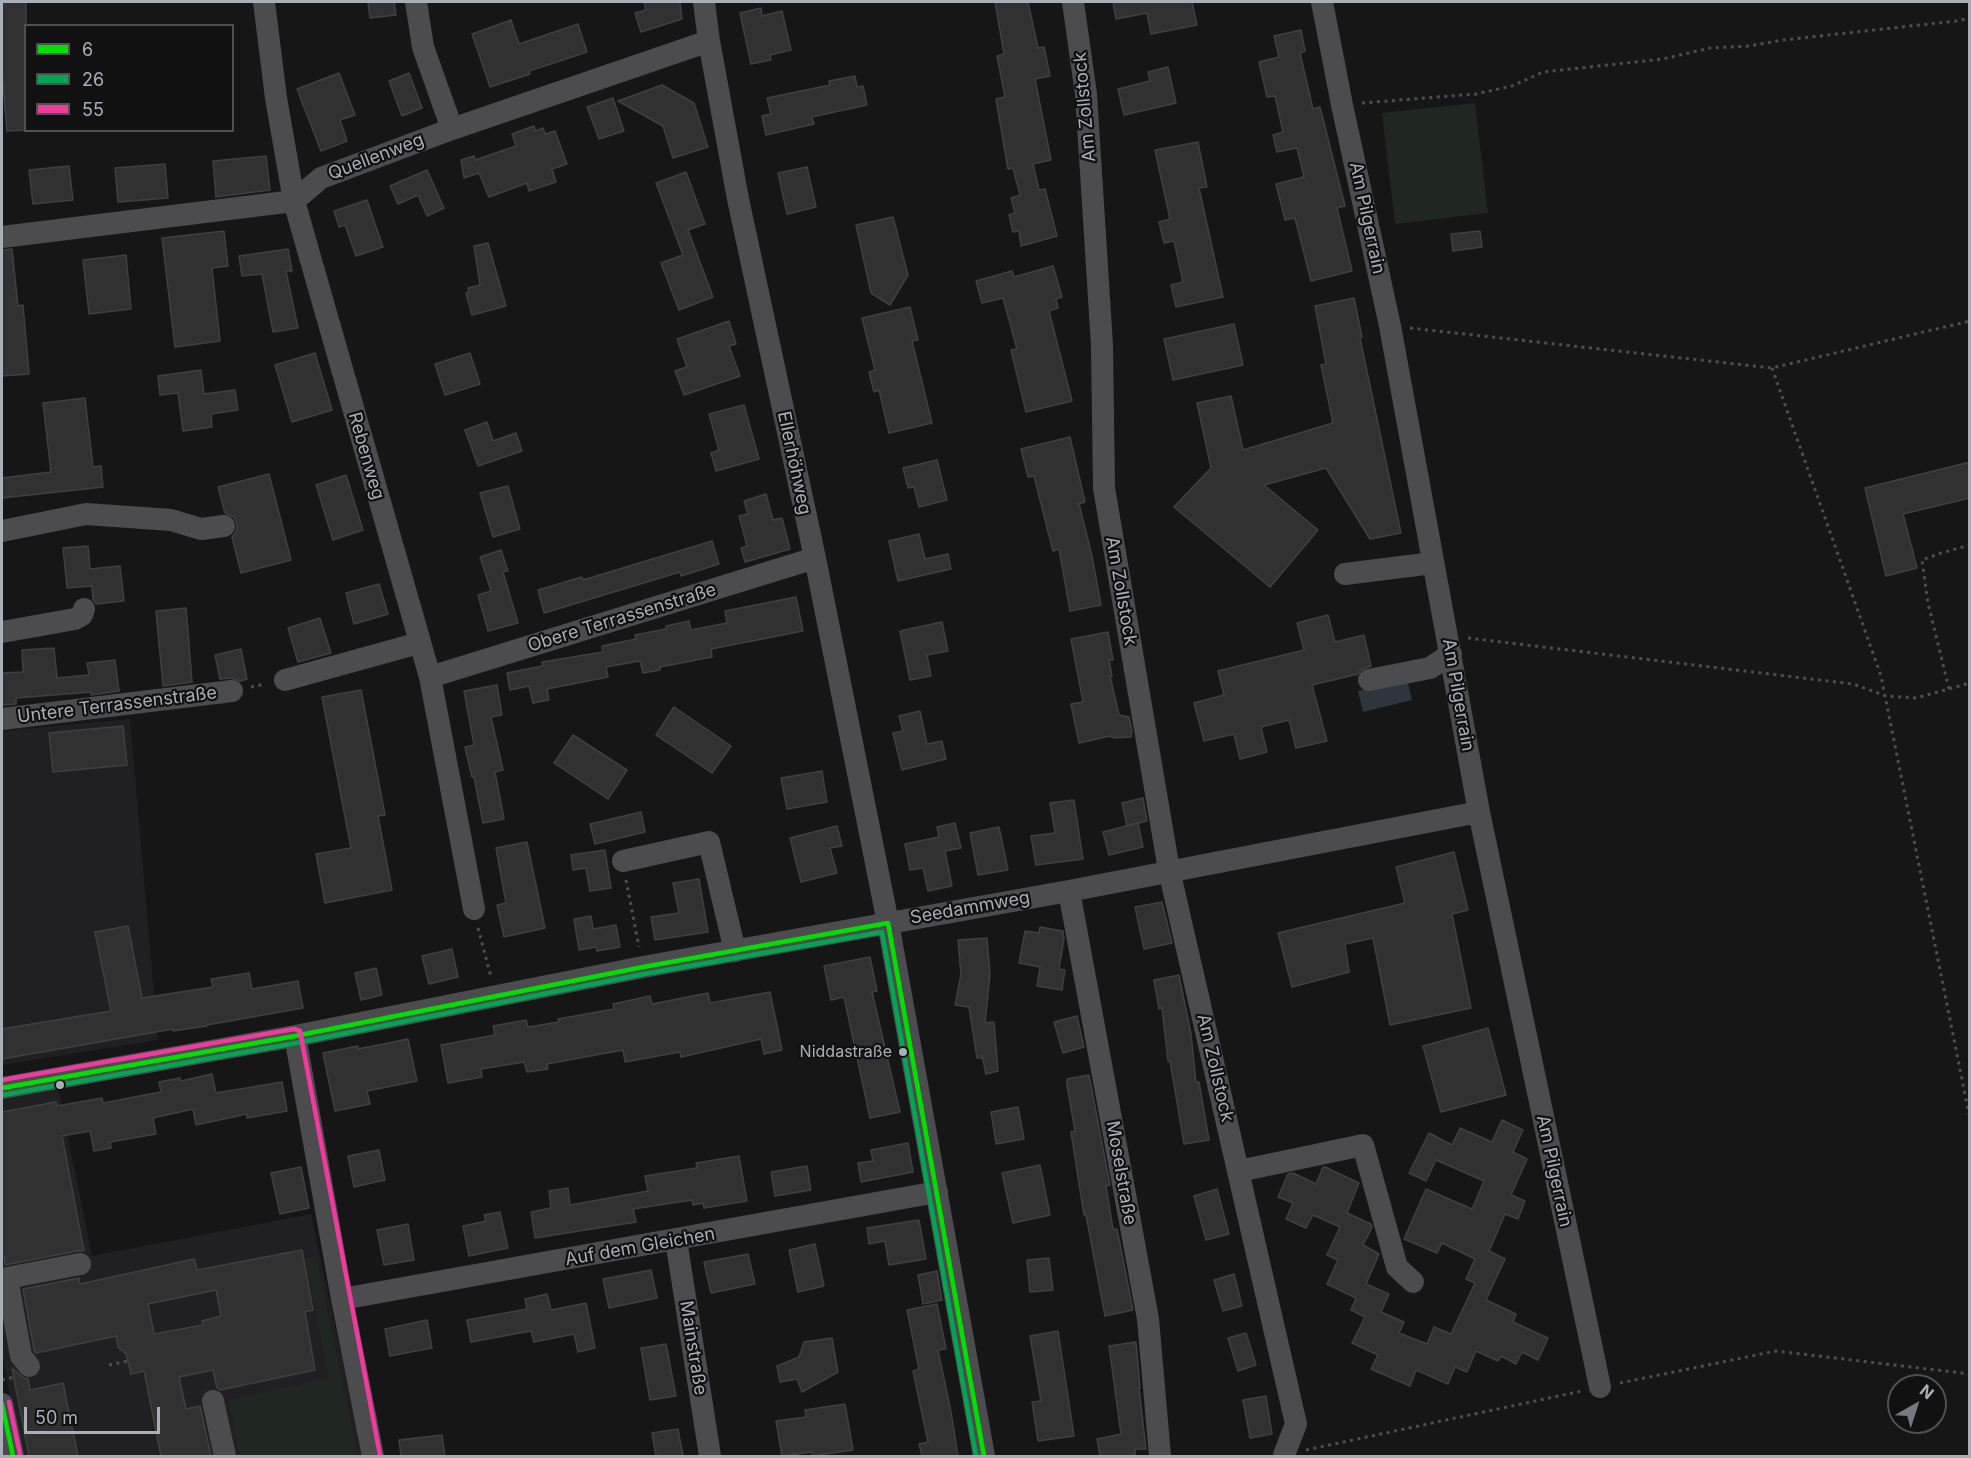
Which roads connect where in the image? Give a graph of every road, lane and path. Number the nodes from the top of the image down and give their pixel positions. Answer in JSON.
{"nodes":[{"id":1,"x":264,"y":2,"type":"edge"},
{"id":2,"x":416,"y":2,"type":"edge"},
{"id":3,"x":704,"y":2,"type":"edge"},
{"id":4,"x":1074,"y":2,"type":"edge"},
{"id":5,"x":1322,"y":2,"type":"edge"},
{"id":6,"x":1970,"y":18,"type":"edge"},
{"id":7,"x":708,"y":41,"type":"junction"},
{"id":8,"x":1342,"y":105,"type":"junction"},
{"id":9,"x":452,"y":129,"type":"junction"},
{"id":10,"x":294,"y":201,"type":"junction"},
{"id":11,"x":2,"y":237,"type":"edge"},
{"id":12,"x":1970,"y":321,"type":"edge"},
{"id":13,"x":1390,"y":326,"type":"junction"},
{"id":14,"x":1772,"y":368,"type":"junction"},
{"id":15,"x":224,"y":526,"type":"dead end"},
{"id":16,"x":2,"y":531,"type":"edge"},
{"id":17,"x":1970,"y":545,"type":"edge"},
{"id":18,"x":815,"y":558,"type":"junction"},
{"id":19,"x":1433,"y":563,"type":"junction"},
{"id":20,"x":1345,"y":574,"type":"dead end"},
{"id":21,"x":84,"y":609,"type":"dead end"},
{"id":22,"x":2,"y":632,"type":"edge"},
{"id":23,"x":419,"y":643,"type":"junction"},
{"id":24,"x":1449,"y":645,"type":"junction"},
{"id":25,"x":430,"y":677,"type":"junction"},
{"id":26,"x":285,"y":680,"type":"joint"},
{"id":27,"x":1369,"y":680,"type":"dead end"},
{"id":28,"x":1970,"y":682,"type":"edge"},
{"id":29,"x":1949,"y":688,"type":"junction"},
{"id":30,"x":232,"y":692,"type":"joint"},
{"id":31,"x":1886,"y":696,"type":"junction"},
{"id":32,"x":2,"y":719,"type":"edge"},
{"id":33,"x":1479,"y":812,"type":"junction"},
{"id":34,"x":623,"y":861,"type":"joint"},
{"id":35,"x":1169,"y":870,"type":"junction"},
{"id":36,"x":1069,"y":891,"type":"junction"},
{"id":37,"x":474,"y":909,"type":"joint"},
{"id":38,"x":888,"y":923,"type":"junction"},
{"id":39,"x":735,"y":951,"type":"junction"},
{"id":40,"x":643,"y":967,"type":"junction"},
{"id":41,"x":494,"y":997,"type":"junction"},
{"id":42,"x":295,"y":1036,"type":"junction"},
{"id":43,"x":2,"y":1088,"type":"edge"},
{"id":44,"x":1970,"y":1119,"type":"edge"},
{"id":45,"x":1239,"y":1172,"type":"junction"},
{"id":46,"x":937,"y":1192,"type":"junction"},
{"id":47,"x":676,"y":1240,"type":"junction"},
{"id":48,"x":80,"y":1264,"type":"dead end"},
{"id":49,"x":4,"y":1279,"type":"edge"},
{"id":50,"x":1413,"y":1282,"type":"dead end"},
{"id":51,"x":342,"y":1299,"type":"junction"},
{"id":52,"x":128,"y":1361,"type":"dead end"},
{"id":53,"x":108,"y":1365,"type":"dead end"},
{"id":54,"x":29,"y":1366,"type":"dead end"},
{"id":55,"x":1970,"y":1374,"type":"edge"},
{"id":56,"x":1600,"y":1388,"type":"junction"},
{"id":57,"x":213,"y":1401,"type":"dead end"},
{"id":58,"x":2,"y":1404,"type":"edge"},
{"id":59,"x":1284,"y":1455,"type":"joint"},
{"id":60,"x":13,"y":1456,"type":"edge"},
{"id":61,"x":225,"y":1456,"type":"edge"},
{"id":62,"x":373,"y":1456,"type":"edge"},
{"id":63,"x":710,"y":1456,"type":"edge"},
{"id":64,"x":984,"y":1456,"type":"edge"},
{"id":65,"x":1160,"y":1456,"type":"edge"}],
"edges":[{"from":1,"to":10,"type":"street","name":"Rebenweg"},
{"from":2,"to":9,"type":"street"},
{"from":3,"to":7,"type":"street","name":"Ellerhöhweg"},
{"from":4,"to":35,"type":"street","name":"Am Zollstock"},
{"from":5,"to":8,"type":"street","name":"Am Pilgerrain"},
{"from":6,"to":8,"type":"path"},
{"from":7,"to":9,"type":"street","name":"Quellenweg"},
{"from":7,"to":18,"type":"street","name":"Ellerhöhweg"},
{"from":8,"to":13,"type":"street","name":"Am Pilgerrain"},
{"from":9,"to":10,"type":"street","name":"Quellenweg"},
{"from":10,"to":11,"type":"street"},
{"from":10,"to":23,"type":"street","name":"Rebenweg"},
{"from":12,"to":14,"type":"path"},
{"from":13,"to":14,"type":"path"},
{"from":13,"to":19,"type":"street","name":"Am Pilgerrain"},
{"from":14,"to":31,"type":"path"},
{"from":15,"to":16,"type":"street"},
{"from":17,"to":29,"type":"path"},
{"from":18,"to":25,"type":"street","name":"Obere Terrassenstraße"},
{"from":18,"to":38,"type":"street","name":"Ellerhöhweg"},
{"from":19,"to":20,"type":"street"},
{"from":19,"to":24,"type":"street","name":"Am Pilgerrain"},
{"from":21,"to":22,"type":"street"},
{"from":23,"to":25,"type":"street","name":"Rebenweg"},
{"from":23,"to":26,"type":"street"},
{"from":24,"to":27,"type":"street"},
{"from":24,"to":31,"type":"path"},
{"from":24,"to":33,"type":"street","name":"Am Pilgerrain"},
{"from":25,"to":37,"type":"street","name":"Rebenweg"},
{"from":26,"to":30,"type":"path"},
{"from":28,"to":29,"type":"path"},
{"from":29,"to":31,"type":"path"},
{"from":30,"to":32,"type":"street","name":"Untere Terrassenstraße"},
{"from":31,"to":44,"type":"path"},
{"from":33,"to":35,"type":"street","name":"Seedammweg"},
{"from":33,"to":56,"type":"street","name":"Am Pilgerrain"},
{"from":34,"to":39,"type":"street"},
{"from":34,"to":40,"type":"path"},
{"from":35,"to":36,"type":"street","name":"Seedammweg"},
{"from":35,"to":45,"type":"street","name":"Am Zollstock"},
{"from":36,"to":38,"type":"street","name":"Seedammweg"},
{"from":36,"to":65,"type":"street","name":"Moselstraße"},
{"from":37,"to":41,"type":"path"},
{"from":38,"to":39,"type":"street","name":"Seedammweg"},
{"from":38,"to":46,"type":"street"},
{"from":39,"to":40,"type":"street","name":"Seedammweg"},
{"from":40,"to":41,"type":"street","name":"Seedammweg"},
{"from":41,"to":42,"type":"street","name":"Seedammweg"},
{"from":42,"to":43,"type":"street","name":"Seedammweg"},
{"from":42,"to":51,"type":"street"},
{"from":45,"to":50,"type":"street"},
{"from":45,"to":59,"type":"street","name":"Am Zollstock"},
{"from":46,"to":47,"type":"street","name":"Auf dem Gleichen"},
{"from":46,"to":64,"type":"street"},
{"from":47,"to":51,"type":"street","name":"Auf dem Gleichen"},
{"from":47,"to":63,"type":"street","name":"Mainstraße"},
{"from":48,"to":49,"type":"street"},
{"from":49,"to":54,"type":"street"},
{"from":51,"to":62,"type":"street"},
{"from":52,"to":53,"type":"path"},
{"from":55,"to":56,"type":"path"},
{"from":56,"to":59,"type":"path"},
{"from":57,"to":61,"type":"street"},
{"from":58,"to":60,"type":"street"}]}
